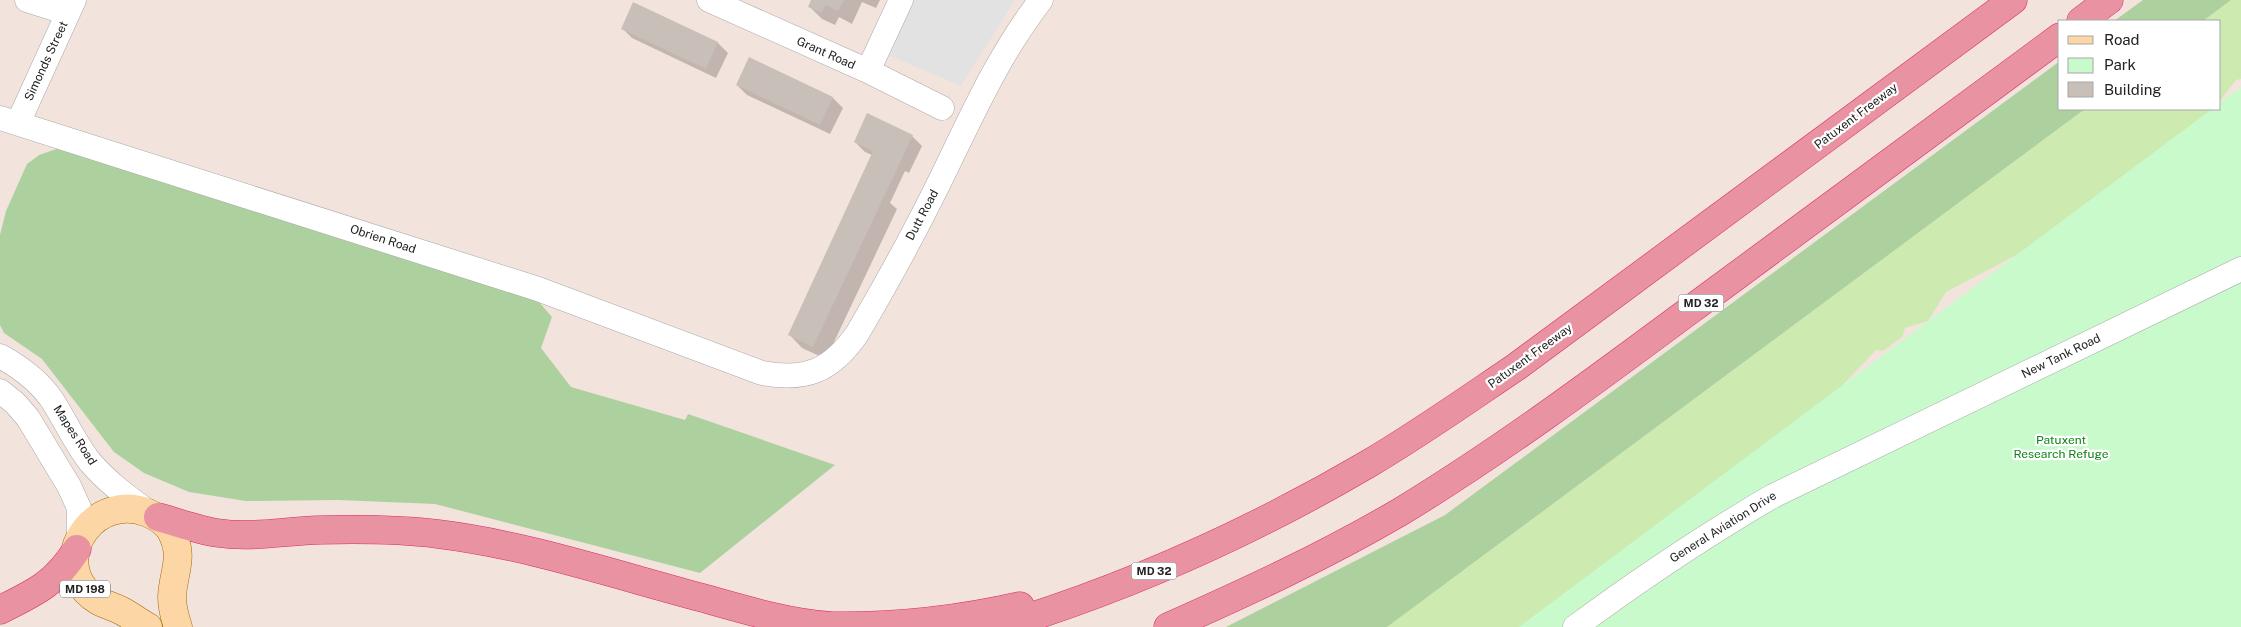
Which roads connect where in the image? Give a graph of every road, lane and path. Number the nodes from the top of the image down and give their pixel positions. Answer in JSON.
{"nodes":[{"id":1,"x":27,"y":0,"type":"edge"},
{"id":2,"x":709,"y":0,"type":"edge"},
{"id":3,"x":900,"y":0,"type":"edge"},
{"id":4,"x":1041,"y":0,"type":"edge"},
{"id":5,"x":2013,"y":0,"type":"edge"},
{"id":6,"x":2109,"y":0,"type":"edge"},
{"id":7,"x":71,"y":6,"type":"edge"},
{"id":8,"x":2082,"y":20,"type":"edge"},
{"id":9,"x":2058,"y":38,"type":"edge"},
{"id":10,"x":868,"y":71,"type":"junction"},
{"id":11,"x":942,"y":108,"type":"dead end"},
{"id":12,"x":9,"y":120,"type":"edge"},
{"id":13,"x":2241,"y":269,"type":"edge"},
{"id":14,"x":0,"y":356,"type":"edge"},
{"id":15,"x":762,"y":372,"type":"joint"},
{"id":16,"x":0,"y":391,"type":"edge"},
{"id":17,"x":1882,"y":442,"type":"joint"},
{"id":18,"x":1302,"y":500,"type":"junction"},
{"id":19,"x":154,"y":516,"type":"junction"},
{"id":20,"x":78,"y":546,"type":"junction"},
{"id":21,"x":1330,"y":551,"type":"junction"},
{"id":22,"x":174,"y":581,"type":"junction"},
{"id":23,"x":0,"y":610,"type":"edge"},
{"id":24,"x":120,"y":610,"type":"junction"},
{"id":25,"x":148,"y":627,"type":"edge"},
{"id":26,"x":178,"y":627,"type":"edge"},
{"id":27,"x":999,"y":627,"type":"edge"},
{"id":28,"x":1168,"y":627,"type":"edge"},
{"id":29,"x":1194,"y":627,"type":"edge"},
{"id":30,"x":1575,"y":627,"type":"edge"}],
"edges":[{"from":1,"to":7,"type":"street"},
{"from":2,"to":10,"type":"street","name":"Grant Road"},
{"from":3,"to":10,"type":"street"},
{"from":4,"to":15,"type":"street","name":"Dutt Road"},
{"from":5,"to":18,"type":"highway","name":"Patuxent Freeway","number":"MD 32"},
{"from":6,"to":8,"type":"highway"},
{"from":7,"to":12,"type":"street","name":"Simonds Street"},
{"from":9,"to":21,"type":"highway","number":"MD 32"},
{"from":10,"to":11,"type":"street","name":"Grant Road"},
{"from":12,"to":15,"type":"street","name":"Obrien Road"},
{"from":13,"to":17,"type":"street","name":"New Tank Road"},
{"from":14,"to":19,"type":"street","name":"Mapes Road"},
{"from":16,"to":20,"type":"street","number":"MD 198"},
{"from":17,"to":30,"type":"street","name":"General Aviation Drive"},
{"from":18,"to":19,"type":"highway"},
{"from":18,"to":27,"type":"highway","name":"Patuxent Freeway","number":"MD 32"},
{"from":19,"to":20,"type":"main road"},
{"from":19,"to":22,"type":"main road"},
{"from":20,"to":23,"type":"highway"},
{"from":20,"to":24,"type":"main road","number":"MD 198"},
{"from":21,"to":28,"type":"highway","number":"MD 32"},
{"from":21,"to":29,"type":"highway"},
{"from":22,"to":24,"type":"main road"},
{"from":22,"to":26,"type":"main road"},
{"from":24,"to":25,"type":"main road","number":"MD 198"}]}
